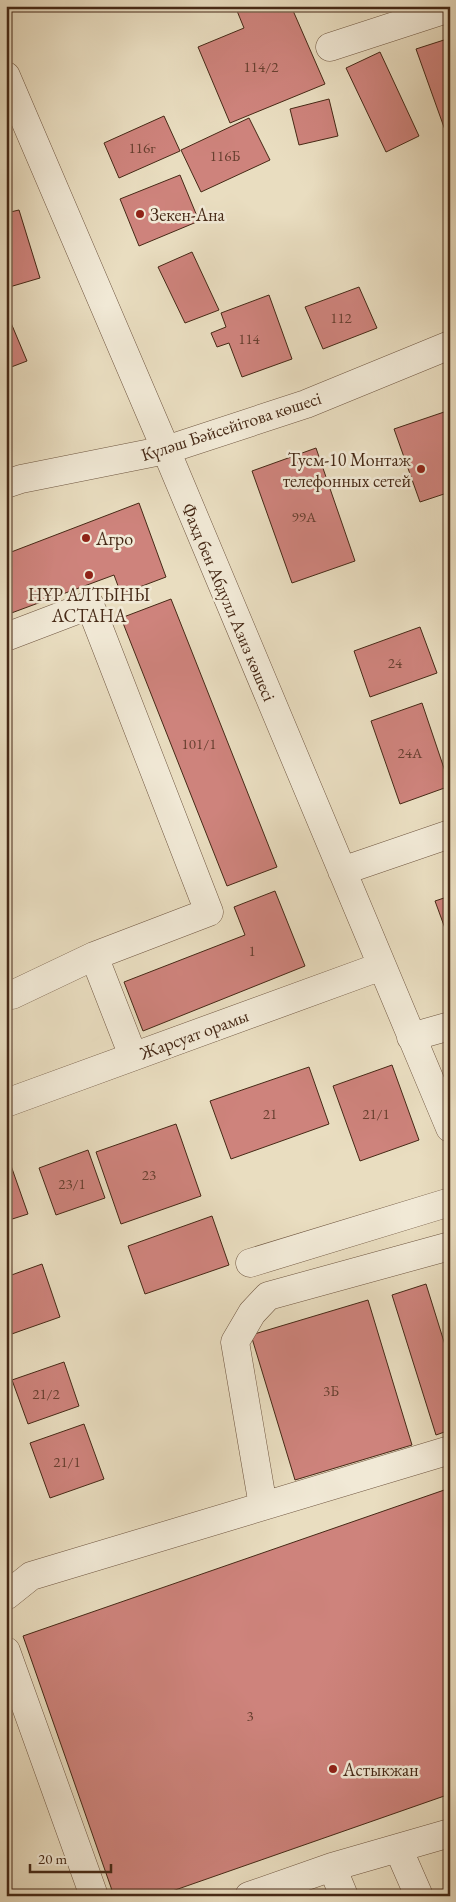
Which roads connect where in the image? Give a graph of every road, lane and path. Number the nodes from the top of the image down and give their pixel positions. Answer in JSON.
{"nodes":[{"id":1,"x":450,"y":8,"type":"edge"},
{"id":2,"x":330,"y":46,"type":"dead end"},
{"id":3,"x":6,"y":76,"type":"edge"},
{"id":4,"x":450,"y":345,"type":"edge"},
{"id":5,"x":166,"y":450,"type":"junction"},
{"id":6,"x":6,"y":484,"type":"edge"},
{"id":7,"x":6,"y":637,"type":"edge"},
{"id":8,"x":450,"y":834,"type":"edge"},
{"id":9,"x":342,"y":871,"type":"junction"},
{"id":10,"x":94,"y":956,"type":"junction"},
{"id":11,"x":382,"y":966,"type":"junction"},
{"id":12,"x":6,"y":992,"type":"edge"},
{"id":13,"x":450,"y":1026,"type":"edge"},
{"id":14,"x":412,"y":1037,"type":"junction"},
{"id":15,"x":133,"y":1056,"type":"junction"},
{"id":16,"x":6,"y":1103,"type":"edge"},
{"id":17,"x":450,"y":1128,"type":"edge"},
{"id":18,"x":450,"y":1202,"type":"edge"},
{"id":19,"x":450,"y":1246,"type":"edge"},
{"id":20,"x":250,"y":1263,"type":"dead end"},
{"id":21,"x":450,"y":1450,"type":"edge"},
{"id":22,"x":263,"y":1506,"type":"junction"},
{"id":23,"x":6,"y":1596,"type":"edge"},
{"id":24,"x":6,"y":1651,"type":"edge"},
{"id":25,"x":450,"y":1834,"type":"edge"},
{"id":26,"x":398,"y":1848,"type":"junction"},
{"id":27,"x":332,"y":1867,"type":"junction"},
{"id":28,"x":279,"y":1891,"type":"edge"},
{"id":29,"x":94,"y":1896,"type":"edge"},
{"id":30,"x":249,"y":1896,"type":"edge"},
{"id":31,"x":344,"y":1896,"type":"edge"},
{"id":32,"x":419,"y":1896,"type":"edge"}],
"edges":[{"from":1,"to":2,"type":"street"},
{"from":3,"to":5,"type":"street","name":"Фахд бен Абдулл Азиз көшесі"},
{"from":4,"to":5,"type":"street","name":"Күләш Бәйсейітова көшесі"},
{"from":5,"to":6,"type":"street","name":"Күләш Бәйсейітова көшесі"},
{"from":5,"to":9,"type":"street","name":"Фахд бен Абдулл Азиз көшесі"},
{"from":7,"to":10,"type":"street"},
{"from":8,"to":9,"type":"street"},
{"from":9,"to":11,"type":"street","name":"Фахд бен Абдулл Азиз көшесі"},
{"from":10,"to":12,"type":"street"},
{"from":10,"to":15,"type":"street"},
{"from":11,"to":14,"type":"street","name":"Фахд бен Абдулл Азиз көшесі"},
{"from":11,"to":15,"type":"street","name":"Жарсуат орамы"},
{"from":13,"to":14,"type":"street"},
{"from":14,"to":17,"type":"street","name":"Фахд бен Абдулл Азиз көшесі"},
{"from":15,"to":16,"type":"street","name":"Жарсуат орамы"},
{"from":18,"to":20,"type":"street"},
{"from":19,"to":22,"type":"street"},
{"from":21,"to":22,"type":"street"},
{"from":22,"to":23,"type":"street"},
{"from":24,"to":29,"type":"street"},
{"from":25,"to":26,"type":"street"},
{"from":26,"to":27,"type":"street"},
{"from":26,"to":32,"type":"street"},
{"from":27,"to":28,"type":"street"},
{"from":27,"to":31,"type":"street"},
{"from":28,"to":30,"type":"street"}]}
